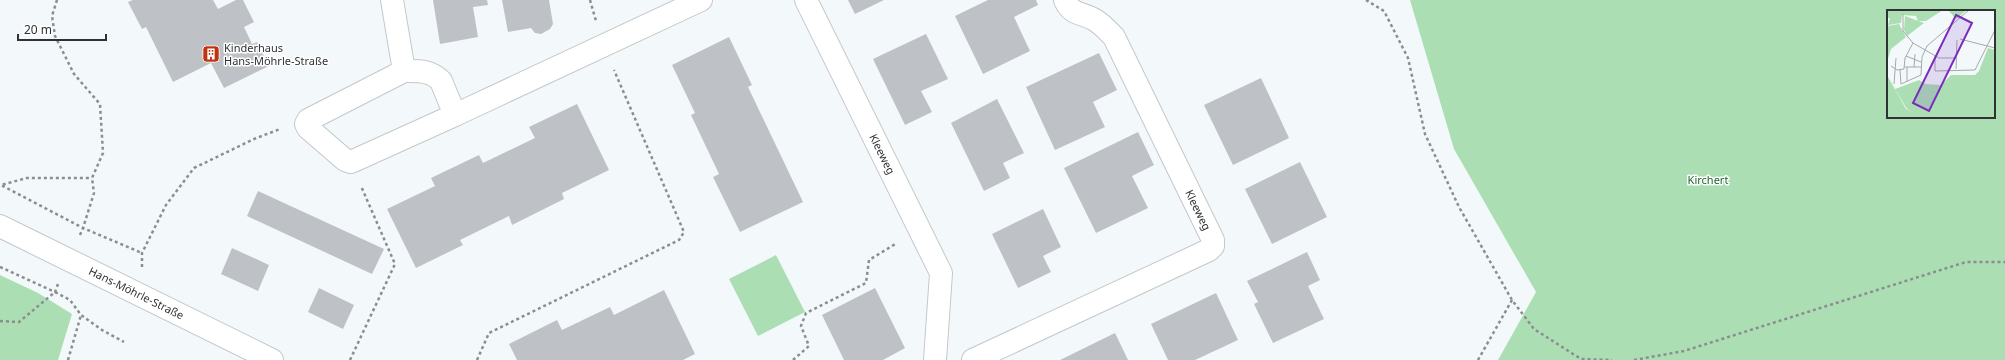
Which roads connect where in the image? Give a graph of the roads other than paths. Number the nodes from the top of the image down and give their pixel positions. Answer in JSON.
{"nodes":[{"id":1,"x":392,"y":0,"type":"edge"},
{"id":2,"x":701,"y":0,"type":"edge"},
{"id":3,"x":806,"y":0,"type":"edge"},
{"id":4,"x":1065,"y":0,"type":"edge"},
{"id":5,"x":404,"y":71,"type":"junction"},
{"id":6,"x":455,"y":115,"type":"junction"},
{"id":7,"x":0,"y":226,"type":"edge"},
{"id":8,"x":272,"y":360,"type":"edge"},
{"id":9,"x":935,"y":360,"type":"edge"},
{"id":10,"x":973,"y":360,"type":"edge"}],
"edges":[{"from":1,"to":5,"type":"street"},
{"from":2,"to":6,"type":"street"},
{"from":3,"to":9,"type":"street","name":"Kleeweg"},
{"from":4,"to":10,"type":"street","name":"Kleeweg"},
{"from":5,"to":6,"type":"street"},
{"from":5,"to":6,"type":"street"},
{"from":7,"to":8,"type":"street","name":"Hans-Möhrle-Straße"}]}
